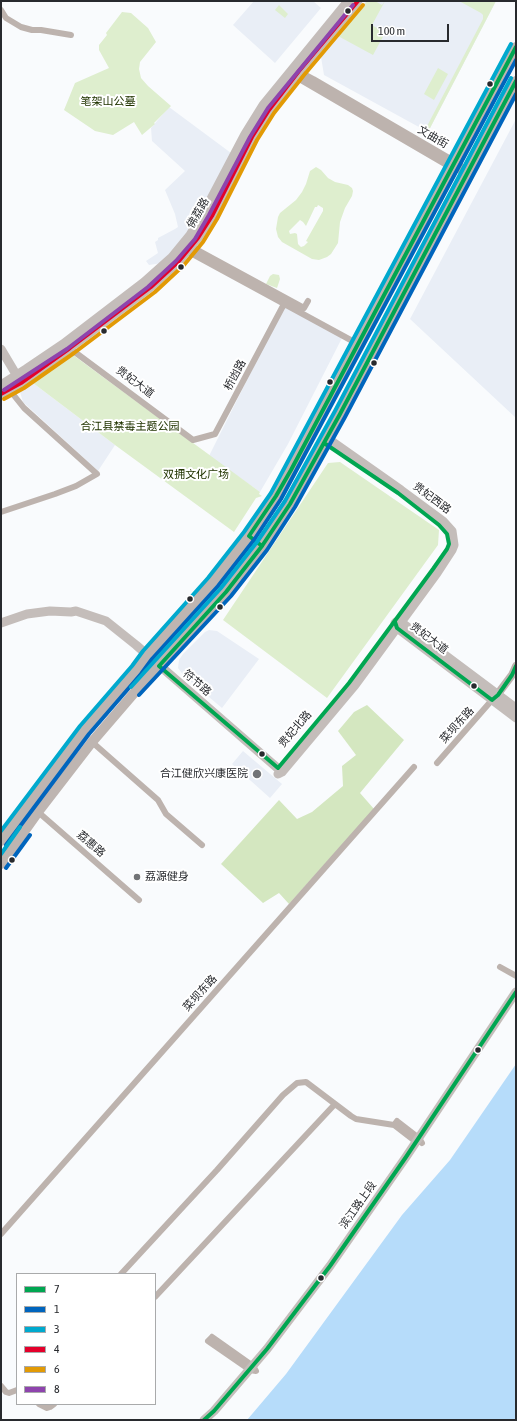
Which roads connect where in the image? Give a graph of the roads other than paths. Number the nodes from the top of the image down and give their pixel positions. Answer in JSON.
{"nodes":[{"id":1,"x":348,"y":1,"type":"edge"},
{"id":2,"x":358,"y":1,"type":"edge"},
{"id":3,"x":1,"y":10,"type":"edge"},
{"id":4,"x":71,"y":35,"type":"dead end"},
{"id":5,"x":516,"y":47,"type":"edge"},
{"id":6,"x":295,"y":72,"type":"junction"},
{"id":7,"x":516,"y":81,"type":"edge"},
{"id":8,"x":465,"y":142,"type":"junction"},
{"id":9,"x":480,"y":149,"type":"junction"},
{"id":10,"x":453,"y":164,"type":"junction"},
{"id":11,"x":467,"y":172,"type":"junction"},
{"id":12,"x":441,"y":188,"type":"junction"},
{"id":13,"x":455,"y":195,"type":"junction"},
{"id":14,"x":187,"y":247,"type":"junction"},
{"id":15,"x":308,"y":301,"type":"dead end"},
{"id":16,"x":284,"y":304,"type":"junction"},
{"id":17,"x":358,"y":344,"type":"junction"},
{"id":18,"x":67,"y":346,"type":"junction"},
{"id":19,"x":1,"y":350,"type":"edge"},
{"id":20,"x":19,"y":379,"type":"junction"},
{"id":21,"x":4,"y":388,"type":"edge"},
{"id":22,"x":192,"y":440,"type":"joint"},
{"id":23,"x":326,"y":441,"type":"junction"},
{"id":24,"x":1,"y":512,"type":"edge"},
{"id":25,"x":249,"y":536,"type":"junction"},
{"id":26,"x":262,"y":546,"type":"junction"},
{"id":27,"x":241,"y":547,"type":"junction"},
{"id":28,"x":254,"y":556,"type":"junction"},
{"id":29,"x":1,"y":623,"type":"edge"},
{"id":30,"x":398,"y":624,"type":"junction"},
{"id":31,"x":164,"y":636,"type":"junction"},
{"id":32,"x":176,"y":648,"type":"junction"},
{"id":33,"x":146,"y":657,"type":"junction"},
{"id":34,"x":516,"y":666,"type":"edge"},
{"id":35,"x":157,"y":667,"type":"junction"},
{"id":36,"x":495,"y":698,"type":"junction"},
{"id":37,"x":516,"y":708,"type":"edge"},
{"id":38,"x":516,"y":718,"type":"edge"},
{"id":39,"x":92,"y":742,"type":"junction"},
{"id":40,"x":437,"y":763,"type":"dead end"},
{"id":41,"x":414,"y":767,"type":"dead end"},
{"id":42,"x":279,"y":771,"type":"joint"},
{"id":43,"x":28,"y":804,"type":"junction"},
{"id":44,"x":38,"y":812,"type":"junction"},
{"id":45,"x":1,"y":841,"type":"edge"},
{"id":46,"x":202,"y":845,"type":"dead end"},
{"id":47,"x":1,"y":864,"type":"edge"},
{"id":48,"x":139,"y":900,"type":"dead end"},
{"id":49,"x":500,"y":967,"type":"dead end"},
{"id":50,"x":516,"y":976,"type":"edge"},
{"id":51,"x":516,"y":992,"type":"edge"},
{"id":52,"x":516,"y":1003,"type":"edge"},
{"id":53,"x":335,"y":1104,"type":"junction"},
{"id":54,"x":419,"y":1141,"type":"junction"},
{"id":55,"x":1,"y":1234,"type":"edge"},
{"id":56,"x":122,"y":1273,"type":"edge"},
{"id":57,"x":156,"y":1296,"type":"edge"},
{"id":58,"x":210,"y":1339,"type":"dead end"},
{"id":59,"x":253,"y":1369,"type":"junction"},
{"id":60,"x":1,"y":1386,"type":"edge"},
{"id":61,"x":16,"y":1390,"type":"edge"},
{"id":62,"x":41,"y":1405,"type":"edge"},
{"id":63,"x":53,"y":1405,"type":"edge"},
{"id":64,"x":204,"y":1420,"type":"edge"},
{"id":65,"x":212,"y":1420,"type":"edge"}],
"edges":[{"from":1,"to":6,"type":"main road","name":"佛荔路"},
{"from":2,"to":6,"type":"main road","name":"佛荔路"},
{"from":3,"to":4,"type":"street"},
{"from":5,"to":8,"type":"main road"},
{"from":6,"to":10,"type":"street","name":"文曲街"},
{"from":6,"to":14,"type":"main road","name":"佛荔路"},
{"from":7,"to":9,"type":"main road"},
{"from":8,"to":9,"type":"main road"},
{"from":8,"to":10,"type":"main road"},
{"from":9,"to":11,"type":"main road"},
{"from":10,"to":11,"type":"street","name":"文曲街"},
{"from":10,"to":12,"type":"main road"},
{"from":11,"to":13,"type":"main road"},
{"from":12,"to":13,"type":"main road"},
{"from":12,"to":17,"type":"main road"},
{"from":13,"to":23,"type":"main road"},
{"from":14,"to":15,"type":"street"},
{"from":14,"to":16,"type":"street"},
{"from":14,"to":18,"type":"main road","name":"佛荔路"},
{"from":16,"to":17,"type":"street"},
{"from":16,"to":22,"type":"street","name":"桥凼路"},
{"from":17,"to":25,"type":"main road"},
{"from":18,"to":20,"type":"main road","name":"佛荔路"},
{"from":18,"to":22,"type":"street","name":"贵妃大道"},
{"from":19,"to":20,"type":"main road"},
{"from":20,"to":21,"type":"main road","name":"佛荔路"},
{"from":21,"to":24,"type":"street"},
{"from":23,"to":26,"type":"main road"},
{"from":23,"to":30,"type":"main road","name":"贵妃西路"},
{"from":25,"to":26,"type":"main road"},
{"from":25,"to":27,"type":"main road"},
{"from":26,"to":28,"type":"main road"},
{"from":27,"to":28,"type":"main road"},
{"from":27,"to":31,"type":"main road"},
{"from":28,"to":32,"type":"main road"},
{"from":29,"to":33,"type":"main road","name":"符节路"},
{"from":30,"to":36,"type":"main road","name":"贵妃大道"},
{"from":30,"to":42,"type":"main road","name":"贵妃北路"},
{"from":31,"to":32,"type":"main road"},
{"from":31,"to":33,"type":"main road"},
{"from":32,"to":35,"type":"main road"},
{"from":33,"to":35,"type":"main road","name":"符节路"},
{"from":33,"to":43,"type":"main road"},
{"from":34,"to":36,"type":"street"},
{"from":35,"to":39,"type":"main road"},
{"from":35,"to":42,"type":"main road","name":"符节路"},
{"from":36,"to":37,"type":"main road","name":"贵妃大道"},
{"from":36,"to":38,"type":"main road","name":"贵妃大道"},
{"from":36,"to":40,"type":"street","name":"菜坝东路"},
{"from":39,"to":44,"type":"main road"},
{"from":39,"to":46,"type":"street"},
{"from":41,"to":55,"type":"street","name":"菜坝东路"},
{"from":43,"to":44,"type":"street","name":"荔惠路"},
{"from":43,"to":45,"type":"main road"},
{"from":44,"to":47,"type":"main road"},
{"from":44,"to":48,"type":"street","name":"荔惠路"},
{"from":49,"to":50,"type":"street"},
{"from":51,"to":54,"type":"main road","name":"滨江路上段"},
{"from":52,"to":54,"type":"main road","name":"滨江路上段"},
{"from":53,"to":54,"type":"street"},
{"from":53,"to":56,"type":"street"},
{"from":53,"to":57,"type":"street"},
{"from":54,"to":59,"type":"main road","name":"滨江路上段"},
{"from":58,"to":59,"type":"street"},
{"from":59,"to":64,"type":"main road","name":"滨江路上段"},
{"from":59,"to":65,"type":"main road","name":"滨江路上段"},
{"from":60,"to":61,"type":"street"},
{"from":62,"to":63,"type":"street"}]}
